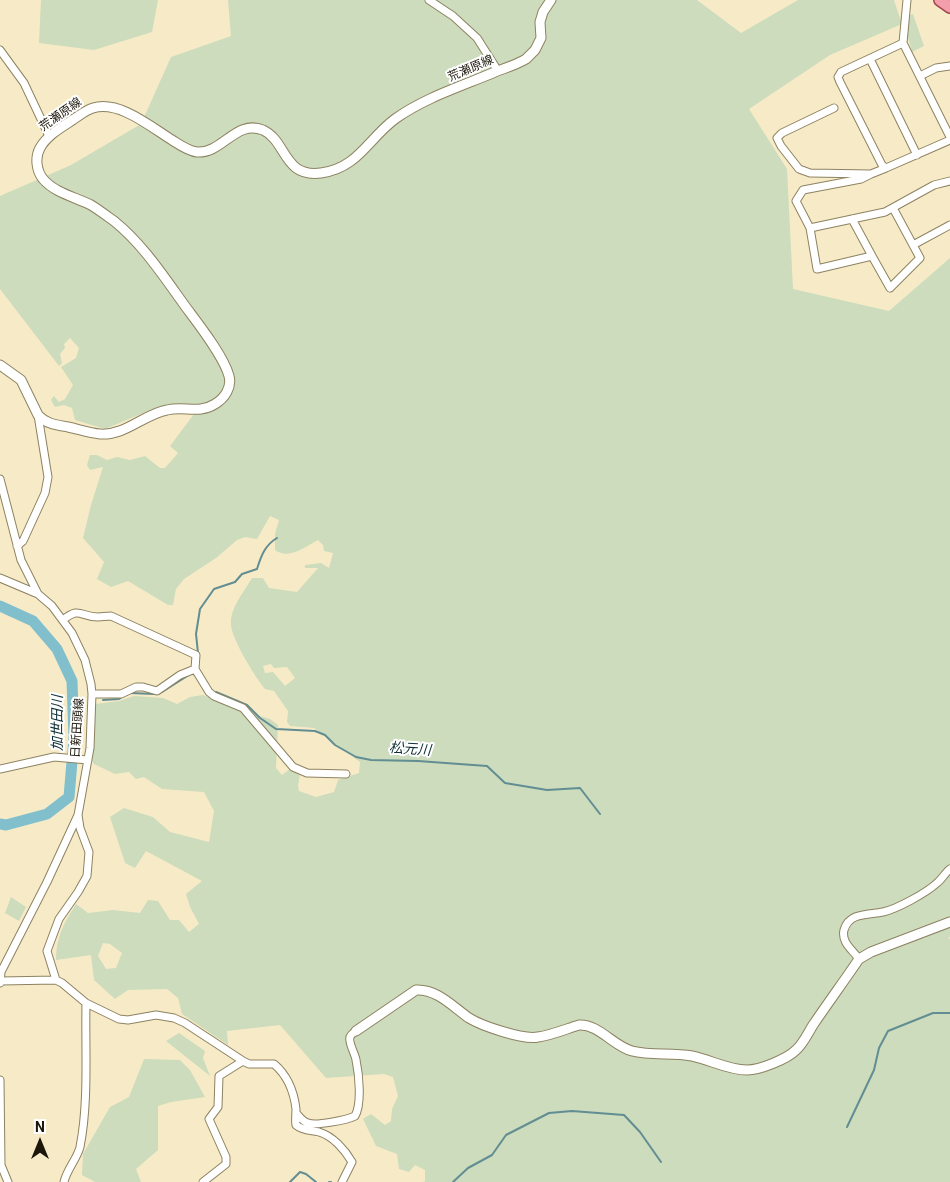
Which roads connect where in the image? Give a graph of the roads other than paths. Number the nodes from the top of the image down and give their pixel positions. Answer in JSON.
{"nodes":[{"id":1,"x":429,"y":0,"type":"edge"},
{"id":2,"x":551,"y":0,"type":"edge"},
{"id":3,"x":907,"y":0,"type":"edge"},
{"id":4,"x":940,"y":0,"type":"edge"},
{"id":5,"x":950,"y":7,"type":"edge"},
{"id":6,"x":903,"y":43,"type":"junction"},
{"id":7,"x":0,"y":50,"type":"edge"},
{"id":8,"x":870,"y":59,"type":"junction"},
{"id":9,"x":950,"y":66,"type":"edge"},
{"id":10,"x":498,"y":71,"type":"junction"},
{"id":11,"x":920,"y":76,"type":"junction"},
{"id":12,"x":834,"y":108,"type":"dead end"},
{"id":13,"x":950,"y":118,"type":"edge"},
{"id":14,"x":942,"y":122,"type":"junction"},
{"id":15,"x":50,"y":136,"type":"junction"},
{"id":16,"x":950,"y":139,"type":"edge"},
{"id":17,"x":917,"y":155,"type":"junction"},
{"id":18,"x":886,"y":168,"type":"junction"},
{"id":19,"x":871,"y":174,"type":"junction"},
{"id":20,"x":950,"y":181,"type":"edge"},
{"id":21,"x":893,"y":208,"type":"junction"},
{"id":22,"x":852,"y":219,"type":"junction"},
{"id":23,"x":950,"y":225,"type":"edge"},
{"id":24,"x":810,"y":228,"type":"junction"},
{"id":25,"x":913,"y":245,"type":"junction"},
{"id":26,"x":872,"y":256,"type":"junction"},
{"id":27,"x":0,"y":365,"type":"edge"},
{"id":28,"x":38,"y":415,"type":"junction"},
{"id":29,"x":0,"y":479,"type":"edge"},
{"id":30,"x":17,"y":546,"type":"junction"},
{"id":31,"x":0,"y":578,"type":"edge"},
{"id":32,"x":38,"y":594,"type":"junction"},
{"id":33,"x":63,"y":620,"type":"junction"},
{"id":34,"x":195,"y":669,"type":"junction"},
{"id":35,"x":92,"y":694,"type":"junction"},
{"id":36,"x":86,"y":760,"type":"junction"},
{"id":37,"x":0,"y":769,"type":"edge"},
{"id":38,"x":346,"y":774,"type":"dead end"},
{"id":39,"x":78,"y":815,"type":"junction"},
{"id":40,"x":950,"y":869,"type":"edge"},
{"id":41,"x":950,"y":922,"type":"edge"},
{"id":42,"x":859,"y":959,"type":"junction"},
{"id":43,"x":56,"y":980,"type":"junction"},
{"id":44,"x":0,"y":981,"type":"edge"},
{"id":45,"x":86,"y":1003,"type":"junction"},
{"id":46,"x":356,"y":1031,"type":"joint"},
{"id":47,"x":243,"y":1061,"type":"junction"},
{"id":48,"x":0,"y":1080,"type":"edge"},
{"id":49,"x":296,"y":1113,"type":"junction"},
{"id":50,"x":8,"y":1182,"type":"edge"},
{"id":51,"x":64,"y":1182,"type":"edge"},
{"id":52,"x":203,"y":1182,"type":"edge"},
{"id":53,"x":342,"y":1182,"type":"edge"}],
"edges":[{"from":1,"to":10,"type":"street"},
{"from":2,"to":10,"type":"street","name":"荒瀬原線"},
{"from":3,"to":6,"type":"street"},
{"from":4,"to":5,"type":"main road"},
{"from":6,"to":8,"type":"street"},
{"from":6,"to":11,"type":"street"},
{"from":7,"to":15,"type":"street"},
{"from":8,"to":17,"type":"street"},
{"from":8,"to":18,"type":"street"},
{"from":9,"to":11,"type":"street"},
{"from":10,"to":15,"type":"street","name":"荒瀬原線"},
{"from":11,"to":14,"type":"street"},
{"from":12,"to":19,"type":"street"},
{"from":13,"to":14,"type":"street"},
{"from":14,"to":16,"type":"street"},
{"from":15,"to":28,"type":"street","name":"荒瀬原線"},
{"from":16,"to":17,"type":"street"},
{"from":17,"to":18,"type":"street"},
{"from":18,"to":19,"type":"street"},
{"from":19,"to":24,"type":"street"},
{"from":20,"to":21,"type":"street"},
{"from":21,"to":22,"type":"street"},
{"from":21,"to":25,"type":"street"},
{"from":22,"to":24,"type":"street"},
{"from":22,"to":26,"type":"street"},
{"from":23,"to":25,"type":"street"},
{"from":24,"to":26,"type":"street"},
{"from":25,"to":26,"type":"street"},
{"from":27,"to":28,"type":"street"},
{"from":28,"to":30,"type":"street"},
{"from":29,"to":30,"type":"street","name":"日新田頭線"},
{"from":30,"to":32,"type":"street","name":"日新田頭線"},
{"from":31,"to":32,"type":"street"},
{"from":32,"to":33,"type":"street","name":"日新田頭線"},
{"from":33,"to":34,"type":"street"},
{"from":33,"to":35,"type":"street","name":"日新田頭線"},
{"from":34,"to":35,"type":"street"},
{"from":34,"to":38,"type":"street"},
{"from":35,"to":36,"type":"street","name":"日新田頭線"},
{"from":36,"to":37,"type":"street"},
{"from":36,"to":39,"type":"street","name":"日新田頭線"},
{"from":39,"to":43,"type":"street"},
{"from":39,"to":44,"type":"street","name":"日新田頭線"},
{"from":40,"to":42,"type":"street"},
{"from":41,"to":42,"type":"street"},
{"from":42,"to":46,"type":"street"},
{"from":43,"to":44,"type":"street"},
{"from":43,"to":45,"type":"street"},
{"from":45,"to":47,"type":"street"},
{"from":45,"to":51,"type":"street"},
{"from":46,"to":49,"type":"street"},
{"from":47,"to":49,"type":"street"},
{"from":47,"to":52,"type":"street"},
{"from":48,"to":50,"type":"street"},
{"from":49,"to":53,"type":"street"}]}
